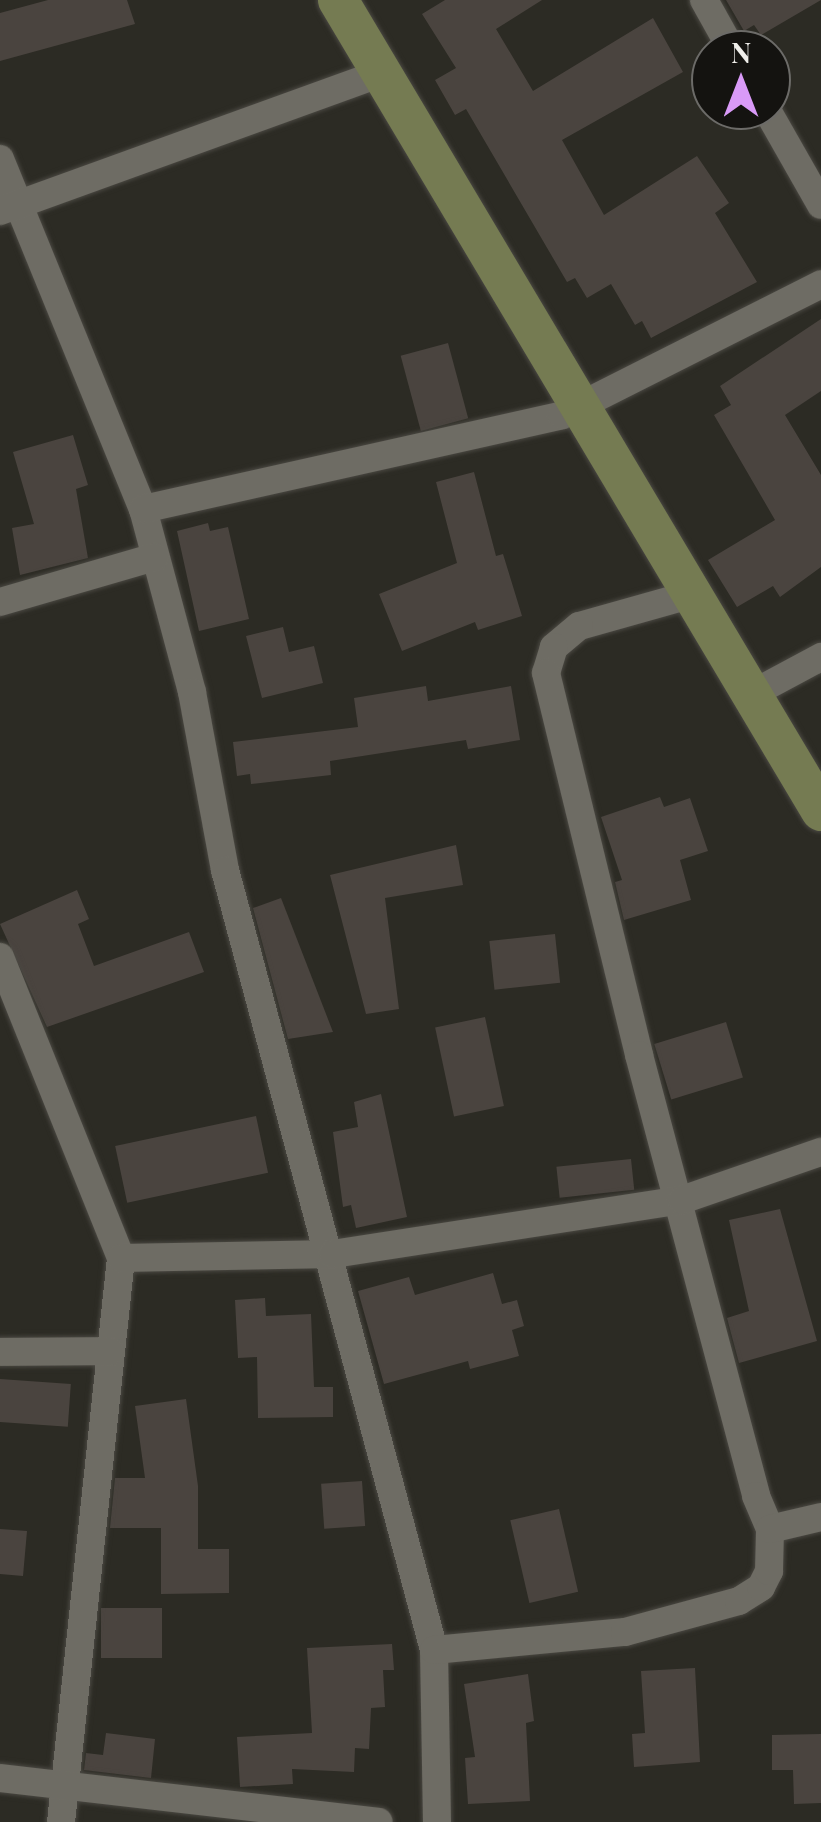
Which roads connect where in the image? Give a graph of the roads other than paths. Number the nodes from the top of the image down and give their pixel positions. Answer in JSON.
{"nodes":[{"id":1,"x":338,"y":0,"type":"edge"},
{"id":2,"x":704,"y":0,"type":"edge"},
{"id":3,"x":721,"y":30,"type":"edge"},
{"id":4,"x":382,"y":72,"type":"junction"},
{"id":5,"x":778,"y":130,"type":"edge"},
{"id":6,"x":0,"y":160,"type":"edge"},
{"id":7,"x":821,"y":205,"type":"edge"},
{"id":8,"x":10,"y":208,"type":"edge"},
{"id":9,"x":821,"y":284,"type":"edge"},
{"id":10,"x":581,"y":408,"type":"junction"},
{"id":11,"x":142,"y":509,"type":"junction"},
{"id":12,"x":155,"y":557,"type":"junction"},
{"id":13,"x":693,"y":594,"type":"junction"},
{"id":14,"x":0,"y":602,"type":"edge"},
{"id":15,"x":821,"y":656,"type":"edge"},
{"id":16,"x":750,"y":695,"type":"junction"},
{"id":17,"x":821,"y":811,"type":"edge"},
{"id":18,"x":0,"y":957,"type":"edge"},
{"id":19,"x":9,"y":1005,"type":"edge"},
{"id":20,"x":821,"y":1152,"type":"edge"},
{"id":21,"x":682,"y":1200,"type":"junction"},
{"id":22,"x":333,"y":1254,"type":"junction"},
{"id":23,"x":121,"y":1258,"type":"junction"},
{"id":24,"x":110,"y":1351,"type":"junction"},
{"id":25,"x":0,"y":1352,"type":"edge"},
{"id":26,"x":821,"y":1517,"type":"edge"},
{"id":27,"x":770,"y":1530,"type":"junction"},
{"id":28,"x":434,"y":1650,"type":"junction"},
{"id":29,"x":0,"y":1778,"type":"edge"},
{"id":30,"x":63,"y":1787,"type":"junction"},
{"id":31,"x":62,"y":1822,"type":"edge"},
{"id":32,"x":378,"y":1822,"type":"edge"},
{"id":33,"x":436,"y":1822,"type":"edge"}],
"edges":[{"from":1,"to":4,"type":"street"},
{"from":2,"to":3,"type":"street"},
{"from":4,"to":8,"type":"street"},
{"from":4,"to":10,"type":"street"},
{"from":5,"to":7,"type":"street"},
{"from":6,"to":8,"type":"street"},
{"from":8,"to":11,"type":"street"},
{"from":9,"to":10,"type":"street"},
{"from":10,"to":11,"type":"street"},
{"from":10,"to":13,"type":"street"},
{"from":11,"to":12,"type":"street"},
{"from":12,"to":14,"type":"street"},
{"from":12,"to":22,"type":"street"},
{"from":13,"to":16,"type":"street"},
{"from":13,"to":21,"type":"street"},
{"from":15,"to":16,"type":"street"},
{"from":16,"to":17,"type":"street"},
{"from":18,"to":19,"type":"street"},
{"from":19,"to":23,"type":"street"},
{"from":20,"to":21,"type":"street"},
{"from":21,"to":22,"type":"street"},
{"from":21,"to":27,"type":"street"},
{"from":22,"to":23,"type":"street"},
{"from":22,"to":28,"type":"street"},
{"from":23,"to":24,"type":"street"},
{"from":24,"to":25,"type":"street"},
{"from":24,"to":30,"type":"street"},
{"from":26,"to":27,"type":"street"},
{"from":27,"to":28,"type":"street"},
{"from":28,"to":33,"type":"street"},
{"from":29,"to":30,"type":"street"},
{"from":30,"to":31,"type":"street"},
{"from":30,"to":32,"type":"street"}]}
